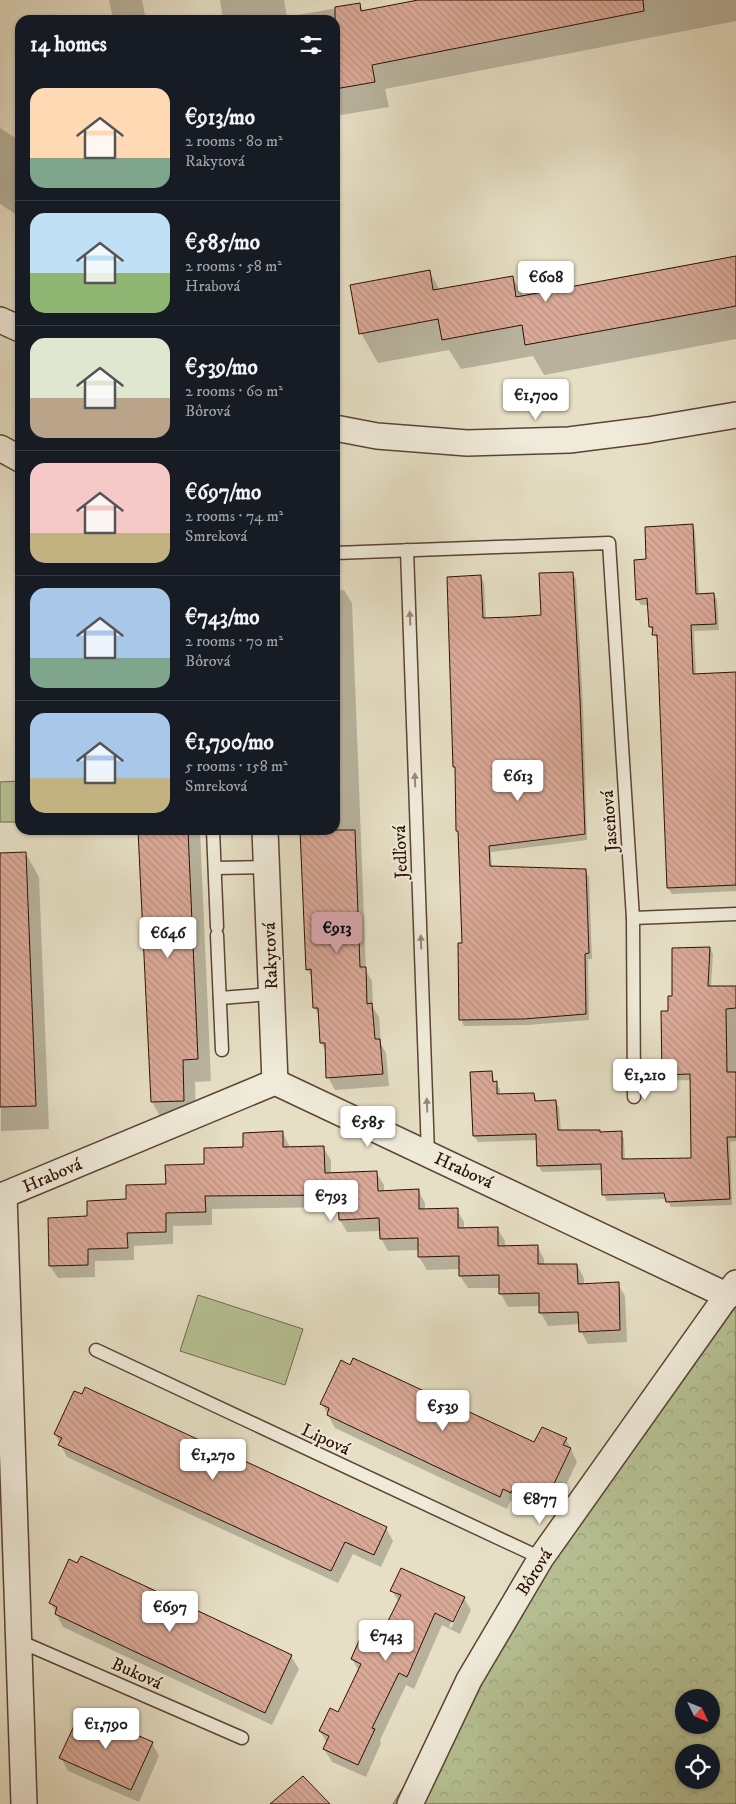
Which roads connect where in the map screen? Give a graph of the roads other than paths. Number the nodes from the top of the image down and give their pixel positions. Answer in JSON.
{"nodes":[{"id":1,"x":0,"y":320,"type":"edge"},
{"id":2,"x":15,"y":327,"type":"edge"},
{"id":3,"x":736,"y":415,"type":"edge"},
{"id":4,"x":340,"y":429,"type":"edge"},
{"id":5,"x":0,"y":448,"type":"edge"},
{"id":6,"x":15,"y":457,"type":"edge"},
{"id":7,"x":407,"y":550,"type":"junction"},
{"id":8,"x":340,"y":553,"type":"edge"},
{"id":9,"x":213,"y":835,"type":"edge"},
{"id":10,"x":265,"y":835,"type":"edge"},
{"id":11,"x":266,"y":867,"type":"junction"},
{"id":12,"x":215,"y":868,"type":"junction"},
{"id":13,"x":736,"y":914,"type":"edge"},
{"id":14,"x":632,"y":918,"type":"junction"},
{"id":15,"x":271,"y":994,"type":"junction"},
{"id":16,"x":220,"y":998,"type":"junction"},
{"id":17,"x":222,"y":1050,"type":"dead end"},
{"id":18,"x":275,"y":1082,"type":"junction"},
{"id":19,"x":634,"y":1097,"type":"dead end"},
{"id":20,"x":428,"y":1154,"type":"junction"},
{"id":21,"x":2,"y":1195,"type":"edge"},
{"id":22,"x":732,"y":1290,"type":"edge"},
{"id":23,"x":96,"y":1350,"type":"dead end"},
{"id":24,"x":541,"y":1558,"type":"junction"},
{"id":25,"x":19,"y":1641,"type":"junction"},
{"id":26,"x":242,"y":1738,"type":"dead end"},
{"id":27,"x":24,"y":1804,"type":"edge"},
{"id":28,"x":410,"y":1804,"type":"edge"}],
"edges":[{"from":1,"to":2,"type":"street"},
{"from":3,"to":4,"type":"street"},
{"from":5,"to":6,"type":"street"},
{"from":7,"to":8,"type":"lane"},
{"from":7,"to":14,"type":"lane","name":"Jaseňová"},
{"from":20,"to":7,"type":"lane","name":"Jedľová","one_way":true},
{"from":9,"to":12,"type":"lane"},
{"from":10,"to":11,"type":"street","name":"Rakytová"},
{"from":11,"to":12,"type":"lane"},
{"from":11,"to":15,"type":"street","name":"Rakytová"},
{"from":12,"to":16,"type":"lane"},
{"from":13,"to":14,"type":"lane"},
{"from":14,"to":19,"type":"lane","name":"Jaseňová"},
{"from":15,"to":16,"type":"lane"},
{"from":15,"to":18,"type":"street","name":"Rakytová"},
{"from":16,"to":17,"type":"lane"},
{"from":18,"to":20,"type":"street","name":"Hrabová"},
{"from":18,"to":21,"type":"street","name":"Hrabová"},
{"from":20,"to":22,"type":"street","name":"Hrabová"},
{"from":21,"to":25,"type":"street"},
{"from":22,"to":24,"type":"street","name":"Bôrová"},
{"from":23,"to":24,"type":"lane","name":"Lipová"},
{"from":24,"to":28,"type":"street","name":"Bôrová"},
{"from":25,"to":26,"type":"lane","name":"Buková"},
{"from":25,"to":27,"type":"street"}]}
